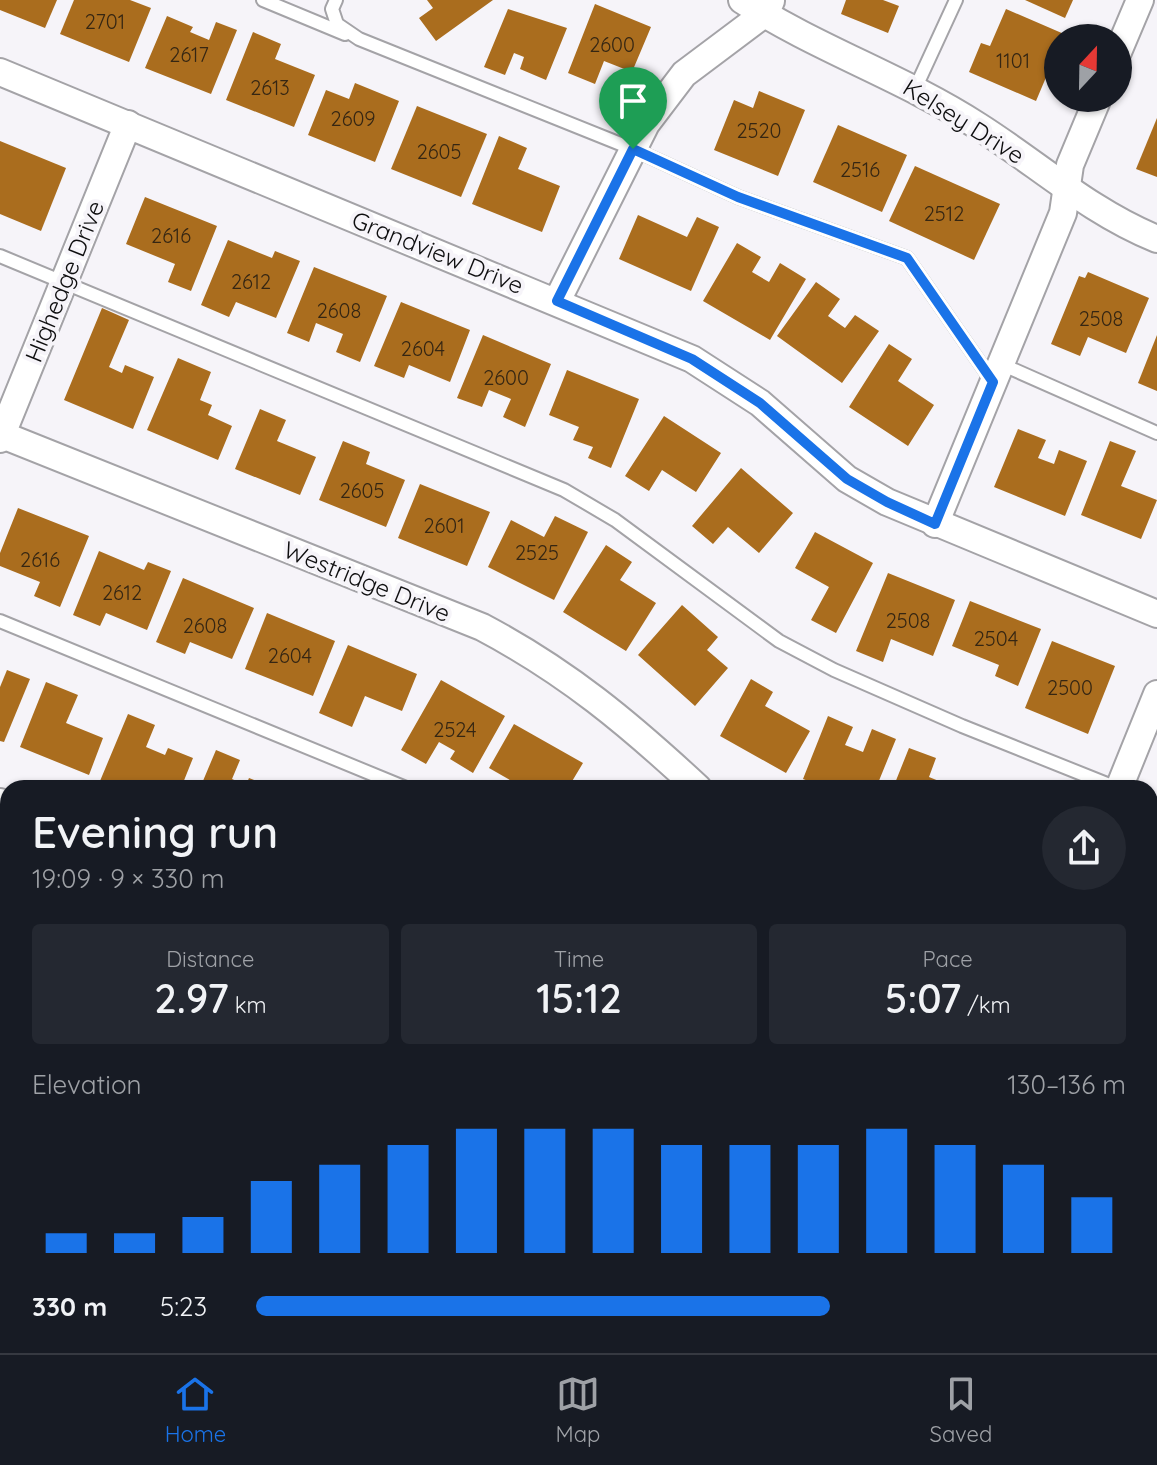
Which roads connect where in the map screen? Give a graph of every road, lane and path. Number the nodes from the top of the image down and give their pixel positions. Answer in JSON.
{"nodes":[{"id":1,"x":263,"y":0,"type":"edge"},
{"id":2,"x":336,"y":0,"type":"edge"},
{"id":3,"x":956,"y":0,"type":"edge"},
{"id":4,"x":1140,"y":0,"type":"edge"},
{"id":5,"x":759,"y":5,"type":"edge"},
{"id":6,"x":1130,"y":24,"type":"edge"},
{"id":7,"x":359,"y":39,"type":"junction"},
{"id":8,"x":0,"y":72,"type":"edge"},
{"id":9,"x":915,"y":89,"type":"junction"},
{"id":10,"x":1092,"y":112,"type":"edge"},
{"id":11,"x":128,"y":124,"type":"junction"},
{"id":12,"x":633,"y":149,"type":"junction"},
{"id":13,"x":1066,"y":188,"type":"junction"},
{"id":14,"x":1157,"y":239,"type":"edge"},
{"id":15,"x":0,"y":256,"type":"edge"},
{"id":16,"x":63,"y":282,"type":"junction"},
{"id":17,"x":557,"y":301,"type":"junction"},
{"id":18,"x":997,"y":373,"type":"junction"},
{"id":19,"x":1157,"y":433,"type":"edge"},
{"id":20,"x":1,"y":436,"type":"edge"},
{"id":21,"x":935,"y":524,"type":"junction"},
{"id":22,"x":1157,"y":614,"type":"edge"},
{"id":23,"x":0,"y":621,"type":"edge"},
{"id":24,"x":1157,"y":694,"type":"edge"},
{"id":25,"x":387,"y":780,"type":"edge"},
{"id":26,"x":689,"y":780,"type":"edge"},
{"id":27,"x":1098,"y":780,"type":"edge"},
{"id":28,"x":1121,"y":780,"type":"edge"}],
"edges":[{"from":1,"to":7,"type":"lane"},
{"from":2,"to":7,"type":"lane"},
{"from":3,"to":9,"type":"lane"},
{"from":4,"to":6,"type":"street"},
{"from":5,"to":9,"type":"street","name":"Kelsey Drive"},
{"from":5,"to":12,"type":"street"},
{"from":7,"to":12,"type":"lane"},
{"from":8,"to":11,"type":"street","name":"Grandview Drive"},
{"from":9,"to":13,"type":"street","name":"Kelsey Drive"},
{"from":10,"to":13,"type":"street"},
{"from":11,"to":16,"type":"street","name":"Highedge Drive"},
{"from":11,"to":17,"type":"street","name":"Grandview Drive"},
{"from":12,"to":17,"type":"street"},
{"from":12,"to":18,"type":"lane"},
{"from":13,"to":14,"type":"street","name":"Kelsey Drive"},
{"from":13,"to":18,"type":"street"},
{"from":15,"to":16,"type":"lane"},
{"from":16,"to":20,"type":"street","name":"Highedge Drive"},
{"from":16,"to":27,"type":"lane"},
{"from":17,"to":21,"type":"street","name":"Grandview Drive"},
{"from":18,"to":19,"type":"lane"},
{"from":18,"to":21,"type":"street"},
{"from":20,"to":26,"type":"street","name":"Westridge Drive"},
{"from":21,"to":22,"type":"street","name":"Grandview Drive"},
{"from":23,"to":25,"type":"lane"},
{"from":24,"to":28,"type":"street"}]}
